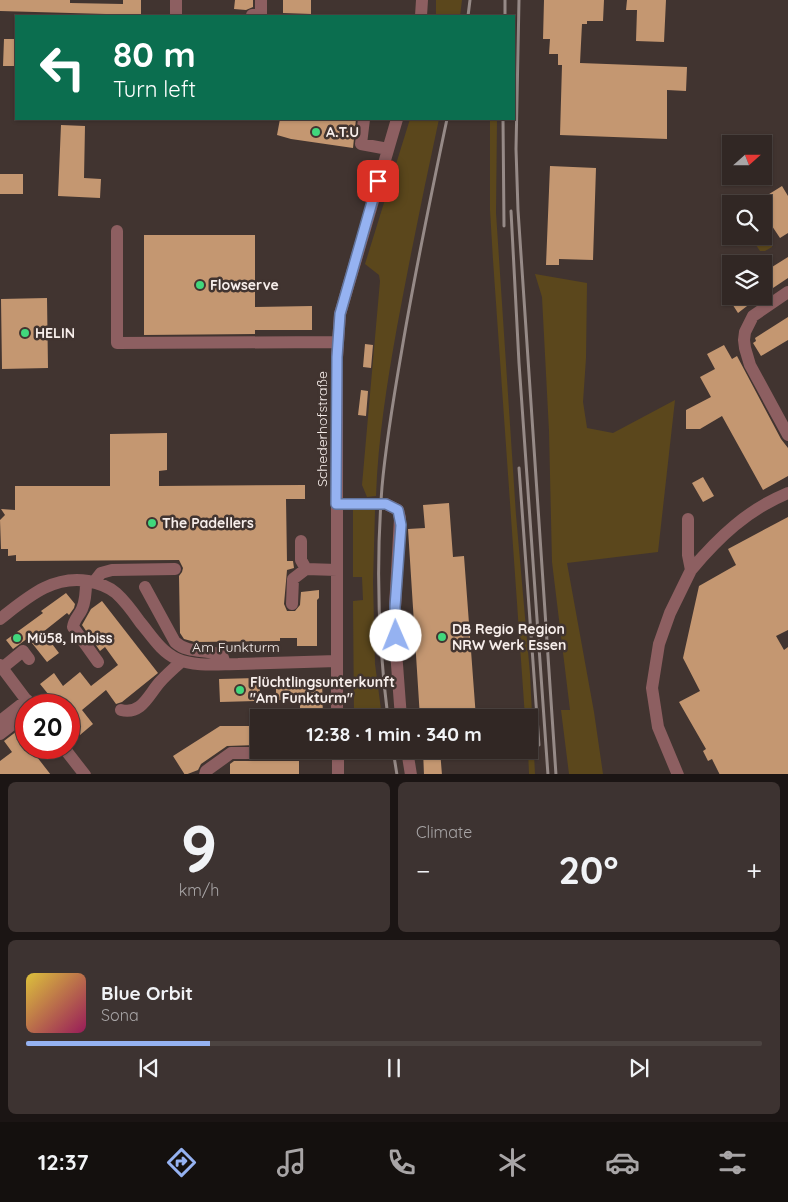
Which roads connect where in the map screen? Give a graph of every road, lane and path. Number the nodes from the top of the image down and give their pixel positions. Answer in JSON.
{"nodes":[{"id":1,"x":176,"y":0,"type":"edge"},
{"id":2,"x":261,"y":0,"type":"edge"},
{"id":3,"x":422,"y":0,"type":"edge"},
{"id":4,"x":176,"y":15,"type":"edge"},
{"id":5,"x":261,"y":15,"type":"edge"},
{"id":6,"x":421,"y":15,"type":"edge"},
{"id":7,"x":364,"y":120,"type":"edge"},
{"id":8,"x":397,"y":120,"type":"edge"},
{"id":9,"x":388,"y":149,"type":"junction"},
{"id":10,"x":117,"y":231,"type":"dead end"},
{"id":11,"x":788,"y":292,"type":"edge"},
{"id":12,"x":338,"y":342,"type":"junction"},
{"id":13,"x":788,"y":435,"type":"edge"},
{"id":14,"x":788,"y":493,"type":"edge"},
{"id":15,"x":336,"y":504,"type":"junction"},
{"id":16,"x":688,"y":519,"type":"dead end"},
{"id":17,"x":301,"y":541,"type":"dead end"},
{"id":18,"x":175,"y":569,"type":"dead end"},
{"id":19,"x":306,"y":569,"type":"junction"},
{"id":20,"x":337,"y":570,"type":"junction"},
{"id":21,"x":691,"y":570,"type":"junction"},
{"id":22,"x":90,"y":581,"type":"junction"},
{"id":23,"x":145,"y":587,"type":"dead end"},
{"id":24,"x":292,"y":604,"type":"dead end"},
{"id":25,"x":0,"y":618,"type":"edge"},
{"id":26,"x":29,"y":659,"type":"dead end"},
{"id":27,"x":182,"y":661,"type":"junction"},
{"id":28,"x":337,"y":661,"type":"junction"},
{"id":29,"x":98,"y":662,"type":"dead end"},
{"id":30,"x":224,"y":664,"type":"junction"},
{"id":31,"x":1,"y":666,"type":"edge"},
{"id":32,"x":21,"y":694,"type":"edge"},
{"id":33,"x":337,"y":709,"type":"edge"},
{"id":34,"x":400,"y":709,"type":"edge"},
{"id":35,"x":121,"y":710,"type":"dead end"},
{"id":36,"x":15,"y":711,"type":"edge"},
{"id":37,"x":0,"y":721,"type":"edge"},
{"id":38,"x":15,"y":722,"type":"edge"},
{"id":39,"x":0,"y":734,"type":"edge"},
{"id":40,"x":250,"y":753,"type":"edge"},
{"id":41,"x":73,"y":759,"type":"edge"},
{"id":42,"x":338,"y":759,"type":"edge"},
{"id":43,"x":408,"y":759,"type":"edge"},
{"id":44,"x":85,"y":774,"type":"edge"},
{"id":45,"x":205,"y":774,"type":"edge"},
{"id":46,"x":338,"y":774,"type":"edge"},
{"id":47,"x":411,"y":774,"type":"edge"},
{"id":48,"x":678,"y":774,"type":"edge"}],
"edges":[{"from":1,"to":4,"type":"street"},
{"from":2,"to":5,"type":"street"},
{"from":3,"to":6,"type":"street"},
{"from":7,"to":9,"type":"street"},
{"from":8,"to":9,"type":"street","name":"Schederhofstraße"},
{"from":9,"to":12,"type":"street","name":"Schederhofstraße"},
{"from":10,"to":12,"type":"street"},
{"from":11,"to":13,"type":"street"},
{"from":12,"to":15,"type":"street","name":"Schederhofstraße"},
{"from":14,"to":21,"type":"street"},
{"from":15,"to":20,"type":"street","name":"Schederhofstraße"},
{"from":15,"to":34,"type":"street"},
{"from":16,"to":21,"type":"street"},
{"from":17,"to":19,"type":"street"},
{"from":18,"to":22,"type":"street"},
{"from":19,"to":20,"type":"street"},
{"from":19,"to":24,"type":"street"},
{"from":20,"to":28,"type":"street","name":"Schederhofstraße"},
{"from":21,"to":48,"type":"street"},
{"from":22,"to":25,"type":"street","name":"Am Funkturm"},
{"from":22,"to":27,"type":"street","name":"Am Funkturm"},
{"from":22,"to":29,"type":"street"},
{"from":23,"to":30,"type":"street"},
{"from":26,"to":31,"type":"street"},
{"from":27,"to":30,"type":"street","name":"Am Funkturm"},
{"from":27,"to":35,"type":"street"},
{"from":28,"to":30,"type":"street","name":"Am Funkturm"},
{"from":28,"to":33,"type":"street","name":"Schederhofstraße"},
{"from":31,"to":32,"type":"street"},
{"from":36,"to":37,"type":"street"},
{"from":38,"to":39,"type":"street"},
{"from":40,"to":45,"type":"street"},
{"from":41,"to":44,"type":"street"},
{"from":42,"to":46,"type":"street"},
{"from":43,"to":47,"type":"street"}]}
